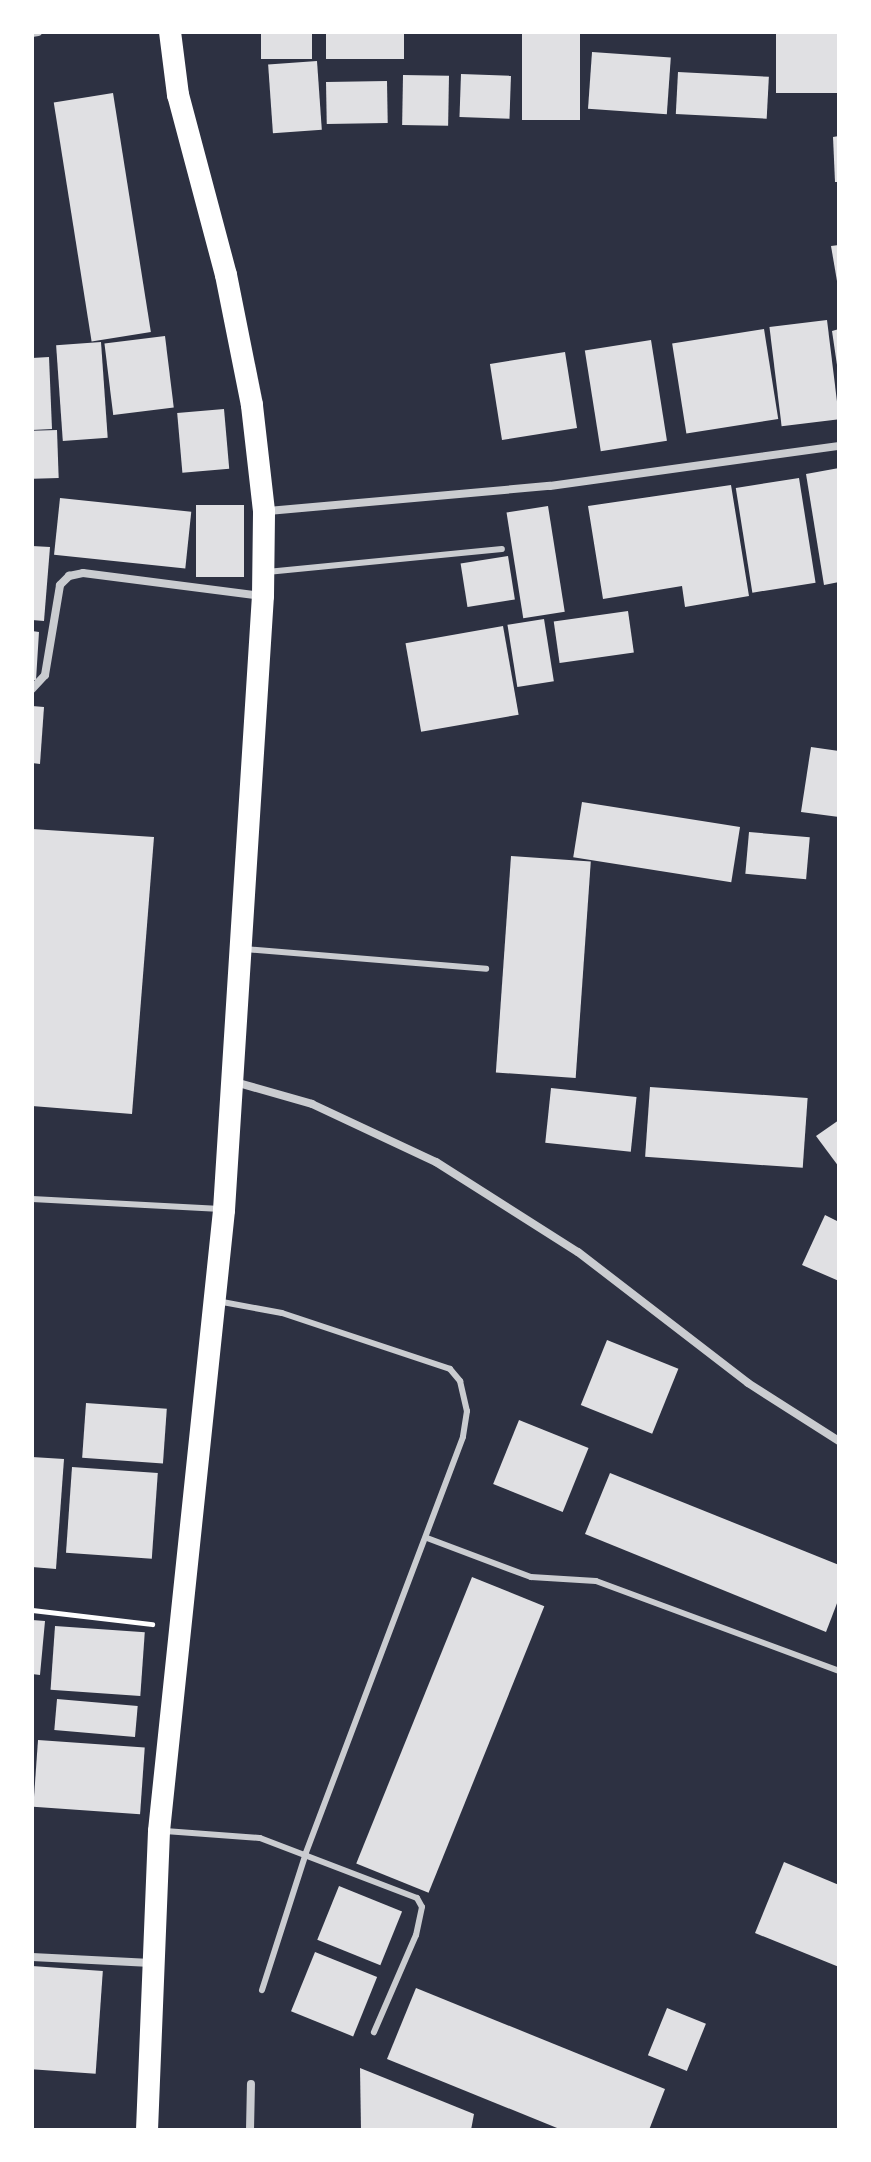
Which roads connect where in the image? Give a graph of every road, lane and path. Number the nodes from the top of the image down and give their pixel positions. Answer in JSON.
{"nodes":[{"id":1,"x":170,"y":32,"type":"edge"},
{"id":2,"x":839,"y":446,"type":"edge"},
{"id":3,"x":264,"y":511,"type":"junction"},
{"id":4,"x":502,"y":549,"type":"dead end"},
{"id":5,"x":263,"y":573,"type":"junction"},
{"id":6,"x":263,"y":596,"type":"junction"},
{"id":7,"x":32,"y":689,"type":"edge"},
{"id":8,"x":241,"y":949,"type":"junction"},
{"id":9,"x":486,"y":969,"type":"dead end"},
{"id":10,"x":235,"y":1082,"type":"junction"},
{"id":11,"x":32,"y":1199,"type":"edge"},
{"id":12,"x":224,"y":1210,"type":"junction"},
{"id":13,"x":214,"y":1301,"type":"junction"},
{"id":14,"x":839,"y":1441,"type":"edge"},
{"id":15,"x":427,"y":1538,"type":"junction"},
{"id":16,"x":32,"y":1610,"type":"edge"},
{"id":17,"x":177,"y":1627,"type":"junction"},
{"id":18,"x":839,"y":1671,"type":"edge"},
{"id":19,"x":159,"y":1831,"type":"junction"},
{"id":20,"x":306,"y":1853,"type":"junction"},
{"id":21,"x":32,"y":1957,"type":"edge"},
{"id":22,"x":151,"y":1963,"type":"junction"},
{"id":23,"x":262,"y":1990,"type":"dead end"},
{"id":24,"x":374,"y":2032,"type":"dead end"},
{"id":25,"x":251,"y":2084,"type":"dead end"},
{"id":26,"x":147,"y":2130,"type":"edge"},
{"id":27,"x":250,"y":2130,"type":"edge"}],
"edges":[{"from":1,"to":3,"type":"highway"},
{"from":2,"to":3,"type":"street"},
{"from":3,"to":5,"type":"highway"},
{"from":4,"to":5,"type":"lane"},
{"from":5,"to":6,"type":"highway"},
{"from":6,"to":7,"type":"street"},
{"from":6,"to":8,"type":"highway"},
{"from":8,"to":9,"type":"lane"},
{"from":8,"to":10,"type":"highway"},
{"from":10,"to":12,"type":"highway"},
{"from":10,"to":14,"type":"street"},
{"from":11,"to":12,"type":"lane"},
{"from":12,"to":13,"type":"highway"},
{"from":13,"to":15,"type":"lane"},
{"from":13,"to":17,"type":"highway"},
{"from":15,"to":18,"type":"lane"},
{"from":15,"to":20,"type":"lane"},
{"from":16,"to":17,"type":"path"},
{"from":17,"to":19,"type":"highway"},
{"from":19,"to":20,"type":"lane"},
{"from":19,"to":22,"type":"highway"},
{"from":20,"to":23,"type":"lane"},
{"from":20,"to":24,"type":"lane"},
{"from":21,"to":22,"type":"street"},
{"from":22,"to":26,"type":"highway"},
{"from":25,"to":27,"type":"street"}]}
